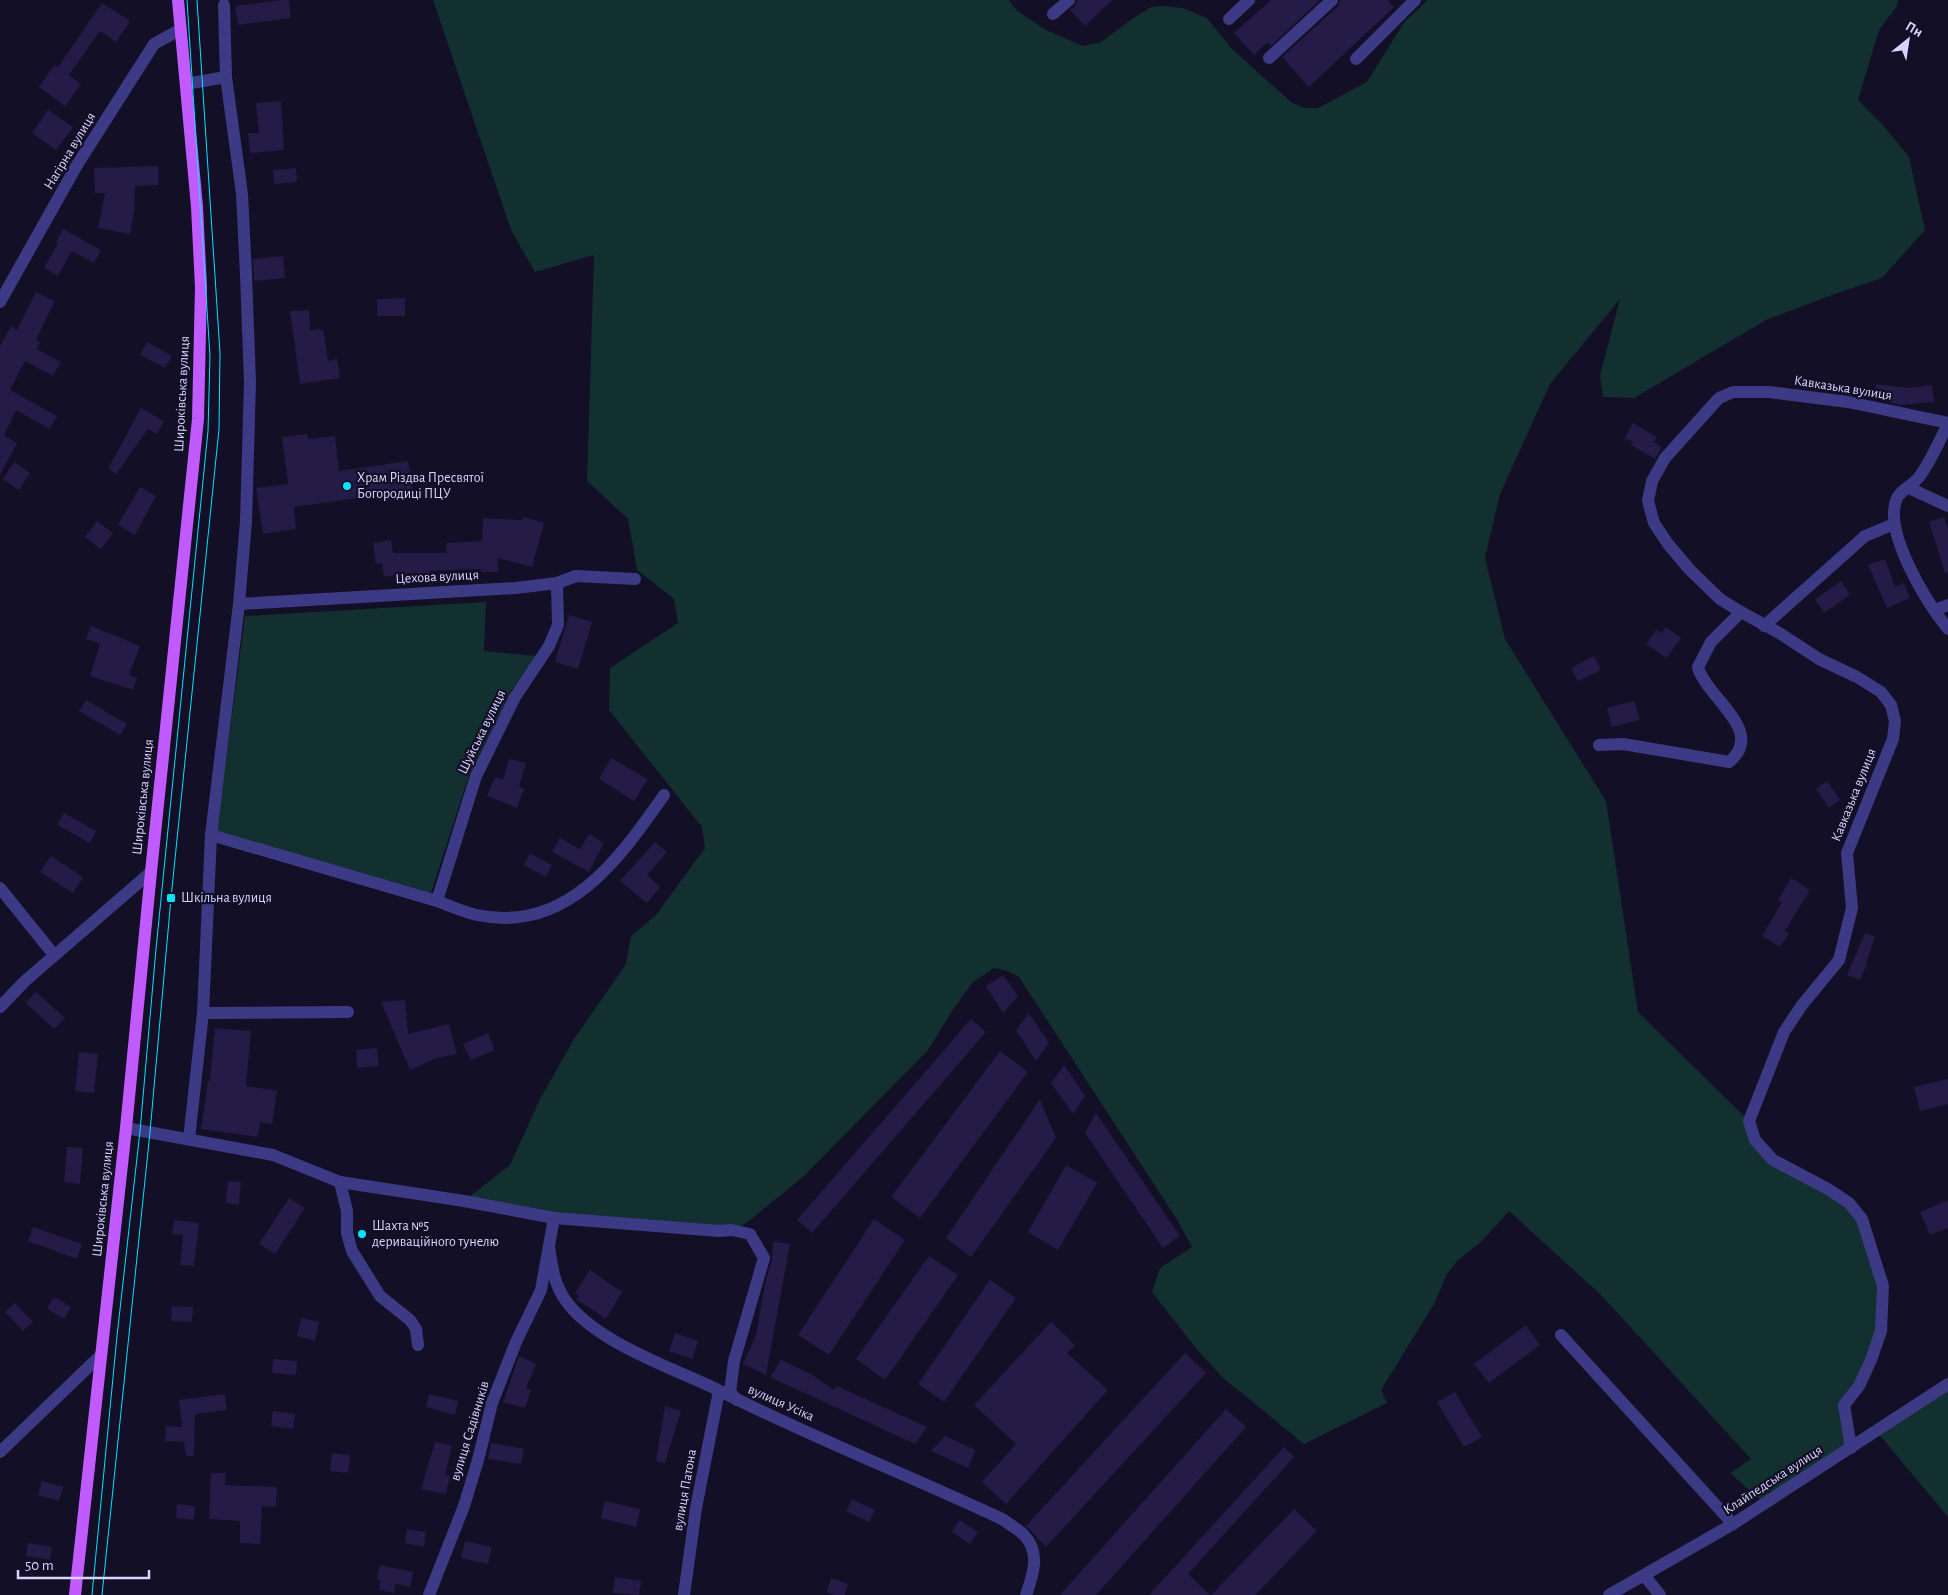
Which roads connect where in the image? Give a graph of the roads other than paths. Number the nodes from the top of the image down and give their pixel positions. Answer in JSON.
{"nodes":[{"id":1,"x":178,"y":0,"type":"edge"},
{"id":2,"x":1069,"y":0,"type":"edge"},
{"id":3,"x":1249,"y":0,"type":"edge"},
{"id":4,"x":1332,"y":0,"type":"edge"},
{"id":5,"x":1415,"y":0,"type":"edge"},
{"id":6,"x":224,"y":5,"type":"dead end"},
{"id":7,"x":1053,"y":14,"type":"dead end"},
{"id":8,"x":1229,"y":19,"type":"dead end"},
{"id":9,"x":181,"y":29,"type":"junction"},
{"id":10,"x":1269,"y":58,"type":"dead end"},
{"id":11,"x":1356,"y":59,"type":"dead end"},
{"id":12,"x":226,"y":77,"type":"junction"},
{"id":13,"x":186,"y":84,"type":"junction"},
{"id":14,"x":0,"y":302,"type":"edge"},
{"id":15,"x":1948,"y":423,"type":"edge"},
{"id":16,"x":1909,"y":488,"type":"junction"},
{"id":17,"x":1948,"y":506,"type":"edge"},
{"id":18,"x":1894,"y":524,"type":"junction"},
{"id":19,"x":635,"y":578,"type":"dead end"},
{"id":20,"x":557,"y":583,"type":"junction"},
{"id":21,"x":239,"y":604,"type":"junction"},
{"id":22,"x":1948,"y":605,"type":"edge"},
{"id":23,"x":1935,"y":610,"type":"junction"},
{"id":24,"x":1741,"y":612,"type":"junction"},
{"id":25,"x":1764,"y":626,"type":"junction"},
{"id":26,"x":1948,"y":629,"type":"edge"},
{"id":27,"x":1599,"y":745,"type":"dead end"},
{"id":28,"x":664,"y":795,"type":"dead end"},
{"id":29,"x":211,"y":835,"type":"junction"},
{"id":30,"x":150,"y":872,"type":"junction"},
{"id":31,"x":0,"y":888,"type":"edge"},
{"id":32,"x":437,"y":901,"type":"junction"},
{"id":33,"x":54,"y":955,"type":"junction"},
{"id":34,"x":0,"y":1006,"type":"edge"},
{"id":35,"x":348,"y":1012,"type":"dead end"},
{"id":36,"x":203,"y":1013,"type":"junction"},
{"id":37,"x":126,"y":1128,"type":"junction"},
{"id":38,"x":190,"y":1139,"type":"junction"},
{"id":39,"x":340,"y":1182,"type":"junction"},
{"id":40,"x":554,"y":1218,"type":"junction"},
{"id":41,"x":549,"y":1247,"type":"junction"},
{"id":42,"x":1561,"y":1335,"type":"dead end"},
{"id":43,"x":418,"y":1345,"type":"dead end"},
{"id":44,"x":101,"y":1355,"type":"junction"},
{"id":45,"x":1948,"y":1384,"type":"edge"},
{"id":46,"x":718,"y":1391,"type":"junction"},
{"id":47,"x":737,"y":1400,"type":"junction"},
{"id":48,"x":1851,"y":1448,"type":"junction"},
{"id":49,"x":0,"y":1452,"type":"edge"},
{"id":50,"x":1733,"y":1524,"type":"junction"},
{"id":51,"x":1644,"y":1575,"type":"junction"},
{"id":52,"x":75,"y":1595,"type":"edge"},
{"id":53,"x":428,"y":1595,"type":"edge"},
{"id":54,"x":684,"y":1595,"type":"edge"},
{"id":55,"x":1026,"y":1595,"type":"edge"},
{"id":56,"x":1609,"y":1595,"type":"edge"},
{"id":57,"x":1660,"y":1595,"type":"edge"}],
"edges":[{"from":1,"to":9,"type":"main road","name":"Широківська вулиця"},
{"from":2,"to":7,"type":"street"},
{"from":3,"to":8,"type":"street"},
{"from":4,"to":10,"type":"street"},
{"from":5,"to":11,"type":"street"},
{"from":6,"to":12,"type":"street"},
{"from":9,"to":13,"type":"main road","name":"Широківська вулиця"},
{"from":9,"to":14,"type":"street","name":"Нагірна вулиця"},
{"from":12,"to":13,"type":"street"},
{"from":12,"to":21,"type":"street"},
{"from":13,"to":30,"type":"main road","name":"Широківська вулиця"},
{"from":15,"to":16,"type":"street"},
{"from":15,"to":24,"type":"street","name":"Кавказька вулиця"},
{"from":16,"to":17,"type":"street"},
{"from":16,"to":18,"type":"street"},
{"from":18,"to":23,"type":"street"},
{"from":18,"to":25,"type":"street"},
{"from":19,"to":20,"type":"street","name":"Цехова вулиця"},
{"from":20,"to":21,"type":"street","name":"Цехова вулиця"},
{"from":20,"to":32,"type":"street","name":"Шуйська вулиця"},
{"from":21,"to":29,"type":"street"},
{"from":22,"to":23,"type":"street"},
{"from":23,"to":26,"type":"street"},
{"from":24,"to":25,"type":"street","name":"Кавказька вулиця"},
{"from":24,"to":27,"type":"street"},
{"from":25,"to":48,"type":"street","name":"Кавказька вулиця"},
{"from":28,"to":32,"type":"street"},
{"from":29,"to":32,"type":"street"},
{"from":29,"to":36,"type":"street"},
{"from":30,"to":33,"type":"street"},
{"from":30,"to":37,"type":"main road","name":"Широківська вулиця"},
{"from":31,"to":33,"type":"street"},
{"from":33,"to":34,"type":"street"},
{"from":35,"to":36,"type":"street"},
{"from":36,"to":38,"type":"street"},
{"from":37,"to":38,"type":"street"},
{"from":37,"to":44,"type":"main road","name":"Широківська вулиця"},
{"from":38,"to":39,"type":"street"},
{"from":39,"to":40,"type":"street"},
{"from":39,"to":43,"type":"street"},
{"from":40,"to":41,"type":"street","name":"вулиця Садівників"},
{"from":40,"to":47,"type":"street"},
{"from":41,"to":46,"type":"street","name":"вулиця Усіка"},
{"from":41,"to":53,"type":"street","name":"вулиця Садівників"},
{"from":42,"to":50,"type":"street"},
{"from":44,"to":49,"type":"street"},
{"from":44,"to":52,"type":"main road","name":"Широківська вулиця"},
{"from":45,"to":48,"type":"street","name":"Клайпедська вулиця"},
{"from":46,"to":47,"type":"street","name":"вулиця Усіка"},
{"from":46,"to":54,"type":"street","name":"вулиця Патона"},
{"from":47,"to":55,"type":"street","name":"вулиця Усіка"},
{"from":48,"to":50,"type":"street","name":"Клайпедська вулиця"},
{"from":50,"to":51,"type":"street","name":"Клайпедська вулиця"},
{"from":51,"to":56,"type":"street","name":"Клайпедська вулиця"},
{"from":51,"to":57,"type":"street"}]}
